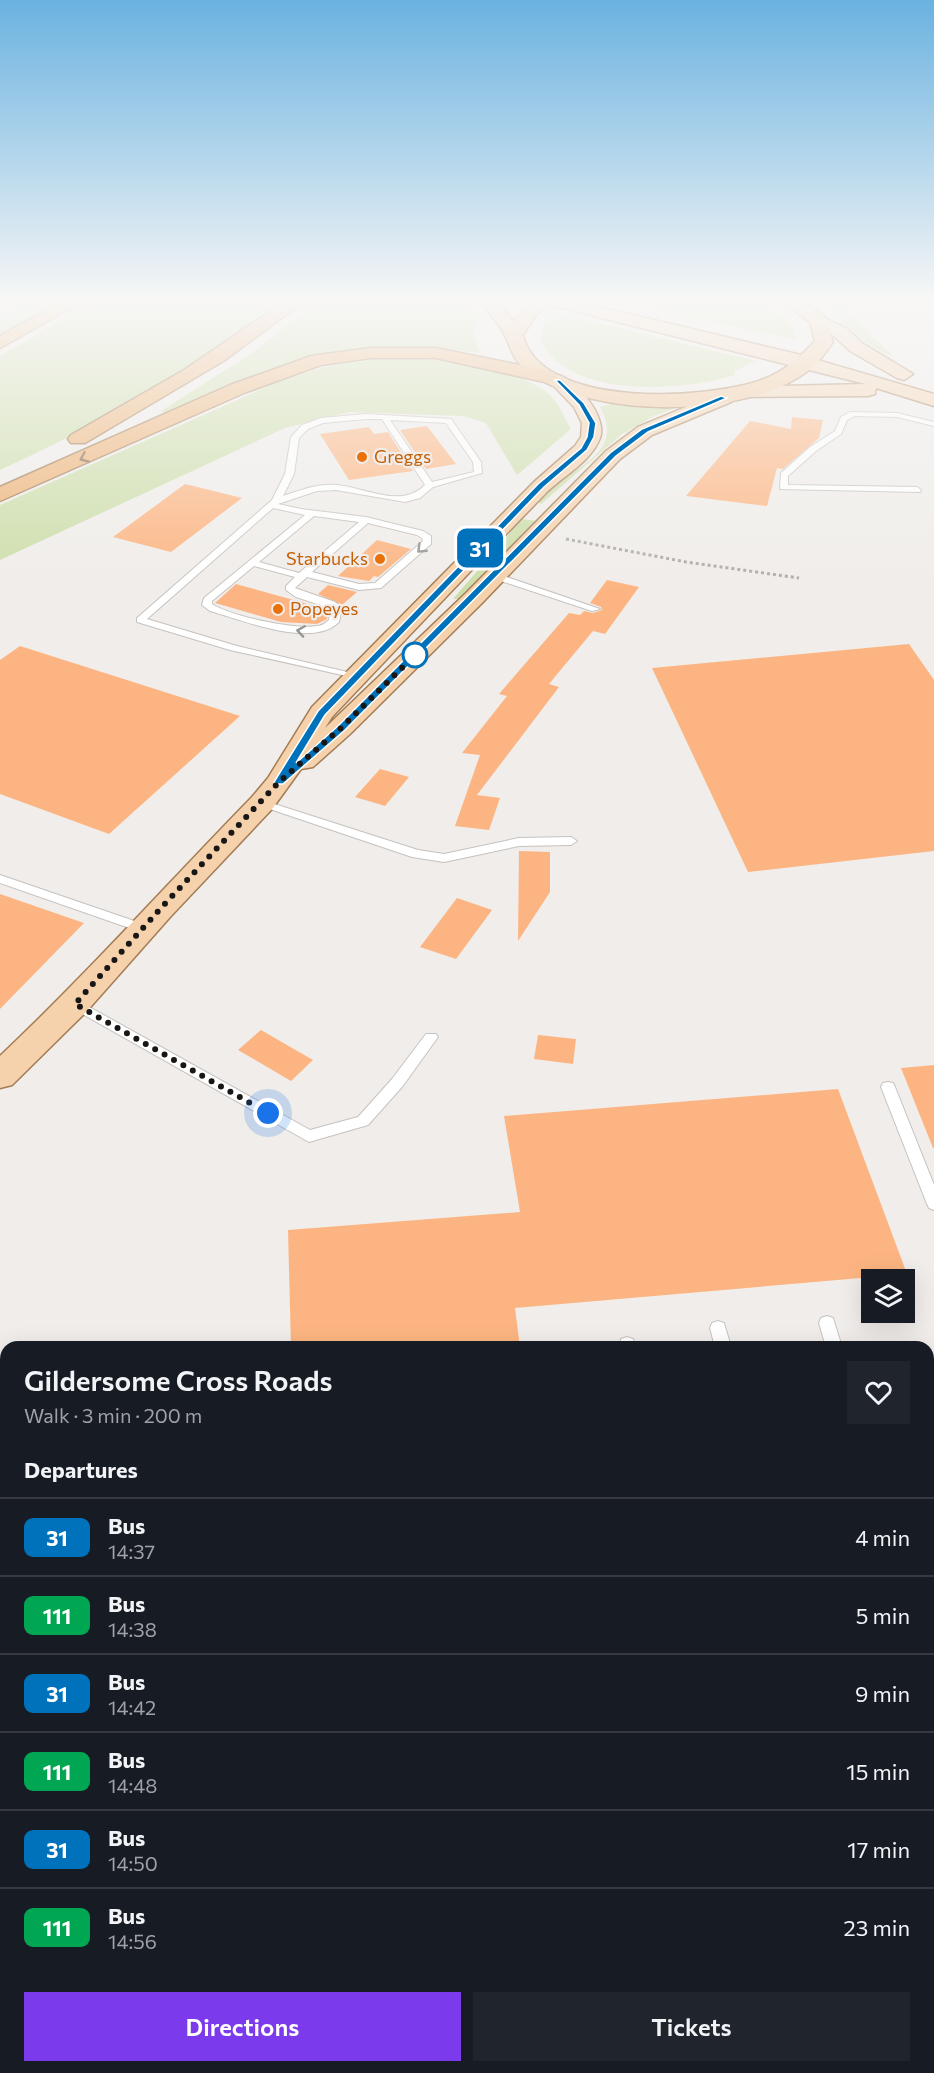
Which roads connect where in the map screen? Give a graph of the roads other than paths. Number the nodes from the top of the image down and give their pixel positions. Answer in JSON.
{"nodes":[{"id":1,"x":157,"y":396,"type":"edge"},
{"id":2,"x":222,"y":396,"type":"edge"},
{"id":3,"x":572,"y":396,"type":"edge"},
{"id":4,"x":607,"y":396,"type":"edge"},
{"id":5,"x":734,"y":396,"type":"edge"},
{"id":6,"x":724,"y":398,"type":"junction"},
{"id":7,"x":384,"y":418,"type":"junction"},
{"id":8,"x":934,"y":424,"type":"edge"},
{"id":9,"x":0,"y":479,"type":"edge"},
{"id":10,"x":430,"y":485,"type":"junction"},
{"id":11,"x":917,"y":490,"type":"dead end"},
{"id":12,"x":0,"y":495,"type":"edge"},
{"id":13,"x":273,"y":504,"type":"junction"},
{"id":14,"x":313,"y":513,"type":"junction"},
{"id":15,"x":366,"y":520,"type":"junction"},
{"id":16,"x":252,"y":563,"type":"junction"},
{"id":17,"x":303,"y":574,"type":"junction"},
{"id":18,"x":495,"y":576,"type":"junction"},
{"id":19,"x":595,"y":609,"type":"dead end"},
{"id":20,"x":356,"y":677,"type":"junction"},
{"id":21,"x":385,"y":685,"type":"junction"},
{"id":22,"x":271,"y":793,"type":"junction"},
{"id":23,"x":571,"y":841,"type":"dead end"},
{"id":24,"x":0,"y":879,"type":"edge"},
{"id":25,"x":142,"y":928,"type":"junction"},
{"id":26,"x":75,"y":1004,"type":"junction"},
{"id":27,"x":431,"y":1037,"type":"dead end"},
{"id":28,"x":0,"y":1076,"type":"edge"},
{"id":29,"x":888,"y":1087,"type":"dead end"},
{"id":30,"x":934,"y":1204,"type":"edge"},
{"id":31,"x":827,"y":1323,"type":"dead end"},
{"id":32,"x":718,"y":1328,"type":"dead end"},
{"id":33,"x":721,"y":1341,"type":"edge"},
{"id":34,"x":832,"y":1341,"type":"edge"}],
"edges":[{"from":1,"to":9,"type":"highway"},
{"from":2,"to":12,"type":"highway","one_way":true},
{"from":3,"to":20,"type":"main road"},
{"from":4,"to":6,"type":"highway"},
{"from":5,"to":6,"type":"highway"},
{"from":6,"to":18,"type":"main road"},
{"from":7,"to":10,"type":"lane"},
{"from":7,"to":10,"type":"lane"},
{"from":7,"to":13,"type":"lane"},
{"from":8,"to":11,"type":"lane"},
{"from":10,"to":13,"type":"lane"},
{"from":13,"to":14,"type":"lane"},
{"from":13,"to":20,"type":"lane"},
{"from":14,"to":15,"type":"lane"},
{"from":14,"to":16,"type":"lane"},
{"from":15,"to":17,"type":"lane"},
{"from":15,"to":17,"type":"lane","one_way":true},
{"from":16,"to":17,"type":"lane"},
{"from":17,"to":16,"type":"lane","one_way":true},
{"from":18,"to":19,"type":"lane"},
{"from":18,"to":21,"type":"main road"},
{"from":20,"to":21,"type":"main road"},
{"from":20,"to":22,"type":"main road"},
{"from":21,"to":22,"type":"main road"},
{"from":22,"to":23,"type":"lane"},
{"from":22,"to":25,"type":"main road"},
{"from":24,"to":25,"type":"lane"},
{"from":25,"to":26,"type":"main road"},
{"from":26,"to":27,"type":"lane"},
{"from":26,"to":28,"type":"main road"},
{"from":29,"to":30,"type":"lane"},
{"from":31,"to":34,"type":"lane"},
{"from":32,"to":33,"type":"lane"}]}
